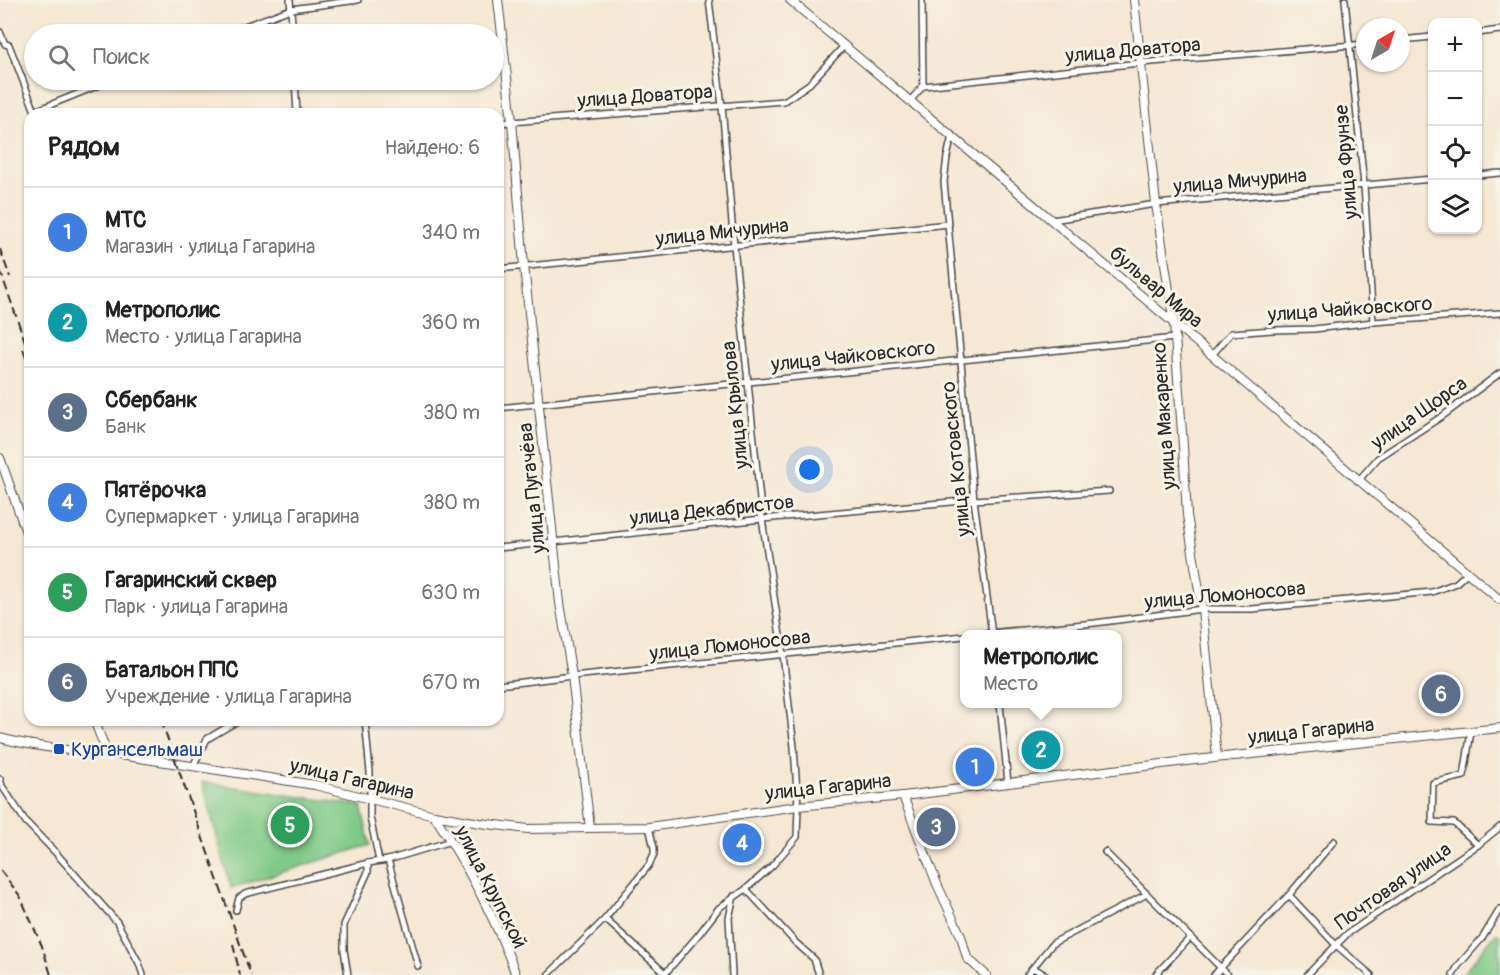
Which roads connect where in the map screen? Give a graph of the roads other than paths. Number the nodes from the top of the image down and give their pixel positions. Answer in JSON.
{"nodes":[{"id":1,"x":290,"y":0,"type":"edge"},
{"id":2,"x":358,"y":0,"type":"edge"},
{"id":3,"x":498,"y":0,"type":"edge"},
{"id":4,"x":709,"y":0,"type":"edge"},
{"id":5,"x":790,"y":0,"type":"edge"},
{"id":6,"x":922,"y":0,"type":"edge"},
{"id":7,"x":1134,"y":0,"type":"edge"},
{"id":8,"x":1345,"y":0,"type":"edge"},
{"id":9,"x":291,"y":9,"type":"junction"},
{"id":10,"x":250,"y":24,"type":"edge"},
{"id":11,"x":292,"y":24,"type":"edge"},
{"id":12,"x":501,"y":24,"type":"edge"},
{"id":13,"x":1500,"y":30,"type":"edge"},
{"id":14,"x":0,"y":32,"type":"edge"},
{"id":15,"x":1482,"y":32,"type":"edge"},
{"id":16,"x":1428,"y":37,"type":"edge"},
{"id":17,"x":1410,"y":39,"type":"edge"},
{"id":18,"x":1350,"y":45,"type":"junction"},
{"id":19,"x":1356,"y":45,"type":"edge"},
{"id":20,"x":844,"y":46,"type":"junction"},
{"id":21,"x":504,"y":52,"type":"edge"},
{"id":22,"x":1140,"y":63,"type":"junction"},
{"id":23,"x":24,"y":84,"type":"edge"},
{"id":24,"x":923,"y":86,"type":"junction"},
{"id":25,"x":26,"y":90,"type":"edge"},
{"id":26,"x":87,"y":90,"type":"edge"},
{"id":27,"x":296,"y":90,"type":"edge"},
{"id":28,"x":910,"y":101,"type":"junction"},
{"id":29,"x":722,"y":106,"type":"junction"},
{"id":30,"x":33,"y":108,"type":"edge"},
{"id":31,"x":44,"y":108,"type":"edge"},
{"id":32,"x":297,"y":108,"type":"edge"},
{"id":33,"x":512,"y":121,"type":"junction"},
{"id":34,"x":504,"y":122,"type":"edge"},
{"id":35,"x":952,"y":136,"type":"junction"},
{"id":36,"x":1500,"y":173,"type":"edge"},
{"id":37,"x":1482,"y":175,"type":"edge"},
{"id":38,"x":1428,"y":179,"type":"edge"},
{"id":39,"x":1364,"y":185,"type":"junction"},
{"id":40,"x":1156,"y":204,"type":"junction"},
{"id":41,"x":1052,"y":220,"type":"junction"},
{"id":42,"x":949,"y":224,"type":"junction"},
{"id":43,"x":734,"y":246,"type":"junction"},
{"id":44,"x":524,"y":266,"type":"junction"},
{"id":45,"x":504,"y":268,"type":"edge"},
{"id":46,"x":1500,"y":312,"type":"edge"},
{"id":47,"x":1373,"y":322,"type":"junction"},
{"id":48,"x":1174,"y":324,"type":"junction"},
{"id":49,"x":1175,"y":338,"type":"junction"},
{"id":50,"x":1212,"y":355,"type":"junction"},
{"id":51,"x":961,"y":360,"type":"junction"},
{"id":52,"x":1500,"y":374,"type":"edge"},
{"id":53,"x":748,"y":382,"type":"junction"},
{"id":54,"x":539,"y":403,"type":"junction"},
{"id":55,"x":504,"y":407,"type":"edge"},
{"id":56,"x":0,"y":458,"type":"edge"},
{"id":57,"x":1358,"y":481,"type":"junction"},
{"id":58,"x":1109,"y":491,"type":"dead end"},
{"id":59,"x":974,"y":500,"type":"junction"},
{"id":60,"x":762,"y":519,"type":"junction"},
{"id":61,"x":24,"y":526,"type":"edge"},
{"id":62,"x":554,"y":542,"type":"junction"},
{"id":63,"x":504,"y":547,"type":"edge"},
{"id":64,"x":1467,"y":572,"type":"junction"},
{"id":65,"x":1500,"y":600,"type":"edge"},
{"id":66,"x":1202,"y":609,"type":"junction"},
{"id":67,"x":991,"y":630,"type":"edge"},
{"id":68,"x":1029,"y":630,"type":"edge"},
{"id":69,"x":960,"y":636,"type":"edge"},
{"id":70,"x":783,"y":655,"type":"junction"},
{"id":71,"x":572,"y":676,"type":"junction"},
{"id":72,"x":504,"y":684,"type":"edge"},
{"id":73,"x":1000,"y":708,"type":"edge"},
{"id":74,"x":96,"y":726,"type":"edge"},
{"id":75,"x":229,"y":726,"type":"edge"},
{"id":76,"x":366,"y":726,"type":"edge"},
{"id":77,"x":1500,"y":728,"type":"edge"},
{"id":78,"x":1471,"y":731,"type":"junction"},
{"id":79,"x":0,"y":738,"type":"edge"},
{"id":80,"x":107,"y":753,"type":"junction"},
{"id":81,"x":1217,"y":758,"type":"junction"},
{"id":82,"x":193,"y":766,"type":"junction"},
{"id":83,"x":0,"y":779,"type":"edge"},
{"id":84,"x":1008,"y":783,"type":"junction"},
{"id":85,"x":903,"y":796,"type":"junction"},
{"id":86,"x":370,"y":798,"type":"junction"},
{"id":87,"x":798,"y":806,"type":"junction"},
{"id":88,"x":434,"y":815,"type":"junction"},
{"id":89,"x":649,"y":827,"type":"junction"},
{"id":90,"x":1500,"y":827,"type":"edge"},
{"id":91,"x":590,"y":828,"type":"junction"},
{"id":92,"x":451,"y":841,"type":"junction"},
{"id":93,"x":1334,"y":841,"type":"dead end"},
{"id":94,"x":1478,"y":844,"type":"junction"},
{"id":95,"x":1105,"y":852,"type":"dead end"},
{"id":96,"x":388,"y":860,"type":"junction"},
{"id":97,"x":379,"y":861,"type":"junction"},
{"id":98,"x":368,"y":863,"type":"junction"},
{"id":99,"x":746,"y":889,"type":"junction"},
{"id":100,"x":1147,"y":894,"type":"junction"},
{"id":101,"x":1289,"y":895,"type":"junction"},
{"id":102,"x":734,"y":896,"type":"junction"},
{"id":103,"x":1500,"y":909,"type":"edge"},
{"id":104,"x":236,"y":910,"type":"dead end"},
{"id":105,"x":605,"y":919,"type":"junction"},
{"id":106,"x":1190,"y":938,"type":"junction"},
{"id":107,"x":1336,"y":945,"type":"junction"},
{"id":108,"x":418,"y":966,"type":"dead end"},
{"id":109,"x":1033,"y":968,"type":"junction"},
{"id":110,"x":1219,"y":968,"type":"junction"},
{"id":111,"x":666,"y":974,"type":"edge"},
{"id":112,"x":143,"y":975,"type":"edge"},
{"id":113,"x":348,"y":975,"type":"edge"},
{"id":114,"x":516,"y":975,"type":"edge"},
{"id":115,"x":548,"y":975,"type":"edge"},
{"id":116,"x":732,"y":975,"type":"edge"},
{"id":117,"x":819,"y":975,"type":"edge"},
{"id":118,"x":987,"y":975,"type":"edge"},
{"id":119,"x":1027,"y":975,"type":"edge"},
{"id":120,"x":1046,"y":975,"type":"edge"},
{"id":121,"x":1155,"y":975,"type":"edge"},
{"id":122,"x":1214,"y":975,"type":"edge"},
{"id":123,"x":1228,"y":975,"type":"edge"},
{"id":124,"x":1307,"y":975,"type":"edge"},
{"id":125,"x":1371,"y":975,"type":"edge"},
{"id":126,"x":1453,"y":975,"type":"edge"}],
"edges":[{"from":1,"to":9,"type":"street"},
{"from":2,"to":9,"type":"street"},
{"from":3,"to":12,"type":"main road","name":"улица Пугачёва"},
{"from":4,"to":29,"type":"street","name":"улица Крылова"},
{"from":5,"to":20,"type":"main road","name":"бульвар Мира"},
{"from":6,"to":24,"type":"street"},
{"from":7,"to":22,"type":"main road","name":"улица Макаренко"},
{"from":8,"to":18,"type":"street","name":"улица Фрунзе"},
{"from":9,"to":10,"type":"street"},
{"from":9,"to":11,"type":"street"},
{"from":13,"to":15,"type":"street"},
{"from":14,"to":23,"type":"street"},
{"from":16,"to":17,"type":"street"},
{"from":18,"to":19,"type":"street","name":"улица Доватора"},
{"from":18,"to":22,"type":"street","name":"улица Доватора"},
{"from":18,"to":39,"type":"street","name":"улица Фрунзе"},
{"from":20,"to":28,"type":"main road","name":"бульвар Мира"},
{"from":20,"to":29,"type":"street","name":"улица Доватора"},
{"from":21,"to":33,"type":"main road","name":"улица Пугачёва"},
{"from":22,"to":24,"type":"street","name":"улица Доватора"},
{"from":22,"to":40,"type":"main road","name":"улица Макаренко"},
{"from":24,"to":28,"type":"street"},
{"from":25,"to":30,"type":"street"},
{"from":26,"to":31,"type":"street"},
{"from":27,"to":32,"type":"street"},
{"from":28,"to":35,"type":"main road","name":"бульвар Мира"},
{"from":29,"to":33,"type":"street","name":"улица Доватора"},
{"from":29,"to":43,"type":"street","name":"улица Крылова"},
{"from":33,"to":34,"type":"street","name":"улица Доватора"},
{"from":33,"to":44,"type":"main road","name":"улица Пугачёва"},
{"from":35,"to":41,"type":"main road","name":"бульвар Мира"},
{"from":35,"to":42,"type":"street","name":"улица Котовского"},
{"from":36,"to":37,"type":"street"},
{"from":38,"to":39,"type":"street","name":"улица Мичурина"},
{"from":39,"to":40,"type":"street","name":"улица Мичурина"},
{"from":39,"to":47,"type":"street","name":"улица Фрунзе"},
{"from":40,"to":41,"type":"street","name":"улица Мичурина"},
{"from":40,"to":48,"type":"main road","name":"улица Макаренко"},
{"from":41,"to":48,"type":"main road","name":"бульвар Мира"},
{"from":42,"to":43,"type":"street","name":"улица Мичурина"},
{"from":42,"to":51,"type":"street","name":"улица Котовского"},
{"from":43,"to":44,"type":"street","name":"улица Мичурина"},
{"from":43,"to":53,"type":"street","name":"улица Крылова"},
{"from":44,"to":45,"type":"street","name":"улица Мичурина"},
{"from":44,"to":54,"type":"main road","name":"улица Пугачёва"},
{"from":46,"to":47,"type":"street","name":"улица Чайковского"},
{"from":47,"to":50,"type":"street","name":"улица Чайковского"},
{"from":48,"to":49,"type":"main road","name":"улица Макаренко"},
{"from":48,"to":50,"type":"main road","name":"бульвар Мира"},
{"from":49,"to":51,"type":"street","name":"улица Чайковского"},
{"from":49,"to":66,"type":"main road","name":"улица Макаренко"},
{"from":50,"to":57,"type":"main road","name":"бульвар Мира"},
{"from":51,"to":53,"type":"street","name":"улица Чайковского"},
{"from":51,"to":59,"type":"street","name":"улица Котовского"},
{"from":52,"to":57,"type":"street","name":"улица Щорса"},
{"from":53,"to":54,"type":"street","name":"улица Чайковского"},
{"from":53,"to":60,"type":"street","name":"улица Крылова"},
{"from":54,"to":55,"type":"street","name":"улица Чайковского"},
{"from":54,"to":62,"type":"main road","name":"улица Пугачёва"},
{"from":56,"to":61,"type":"main road"},
{"from":57,"to":64,"type":"main road","name":"бульвар Мира"},
{"from":58,"to":59,"type":"street","name":"улица Декабристов"},
{"from":59,"to":60,"type":"street","name":"улица Декабристов"},
{"from":59,"to":67,"type":"street","name":"улица Котовского"},
{"from":60,"to":62,"type":"street","name":"улица Декабристов"},
{"from":60,"to":70,"type":"street","name":"улица Крылова"},
{"from":62,"to":63,"type":"street","name":"улица Декабристов"},
{"from":62,"to":71,"type":"main road","name":"улица Пугачёва"},
{"from":64,"to":65,"type":"main road","name":"бульвар Мира"},
{"from":64,"to":66,"type":"street","name":"улица Ломоносова"},
{"from":66,"to":68,"type":"street","name":"улица Ломоносова"},
{"from":66,"to":81,"type":"main road","name":"улица Макаренко"},
{"from":69,"to":70,"type":"street","name":"улица Ломоносова"},
{"from":70,"to":71,"type":"street","name":"улица Ломоносова"},
{"from":70,"to":87,"type":"street","name":"улица Крылова"},
{"from":71,"to":72,"type":"street","name":"улица Ломоносова"},
{"from":71,"to":91,"type":"main road","name":"улица Пугачёва"},
{"from":73,"to":84,"type":"street"},
{"from":74,"to":80,"type":"main road"},
{"from":75,"to":82,"type":"street"},
{"from":76,"to":86,"type":"street"},
{"from":77,"to":78,"type":"main road","name":"улица Гагарина"},
{"from":78,"to":81,"type":"main road","name":"улица Гагарина"},
{"from":78,"to":94,"type":"street"},
{"from":79,"to":80,"type":"main road","name":"улица Гагарина"},
{"from":80,"to":82,"type":"main road","name":"улица Гагарина"},
{"from":81,"to":84,"type":"main road","name":"улица Гагарина"},
{"from":82,"to":86,"type":"main road","name":"улица Гагарина"},
{"from":83,"to":112,"type":"street"},
{"from":84,"to":85,"type":"main road","name":"улица Гагарина"},
{"from":85,"to":87,"type":"main road","name":"улица Гагарина"},
{"from":85,"to":118,"type":"main road"},
{"from":86,"to":88,"type":"main road","name":"улица Гагарина"},
{"from":86,"to":97,"type":"street"},
{"from":87,"to":89,"type":"main road","name":"улица Гагарина"},
{"from":87,"to":99,"type":"street","name":"улица Крылова"},
{"from":88,"to":91,"type":"main road","name":"улица Гагарина"},
{"from":88,"to":92,"type":"main road","name":"улица Крупской"},
{"from":89,"to":91,"type":"main road","name":"улица Гагарина"},
{"from":89,"to":105,"type":"street"},
{"from":90,"to":94,"type":"street","name":"Почтовая улица"},
{"from":92,"to":96,"type":"street"},
{"from":92,"to":114,"type":"main road","name":"улица Крупской"},
{"from":93,"to":101,"type":"street"},
{"from":94,"to":107,"type":"street","name":"Почтовая улица"},
{"from":95,"to":100,"type":"street"},
{"from":96,"to":97,"type":"street"},
{"from":96,"to":108,"type":"street"},
{"from":97,"to":98,"type":"street"},
{"from":98,"to":104,"type":"street"},
{"from":98,"to":113,"type":"street"},
{"from":99,"to":102,"type":"street","name":"улица Крылова"},
{"from":99,"to":117,"type":"street"},
{"from":100,"to":106,"type":"street"},
{"from":100,"to":109,"type":"street"},
{"from":101,"to":107,"type":"street"},
{"from":101,"to":110,"type":"street"},
{"from":102,"to":111,"type":"street","name":"улица Крылова"},
{"from":102,"to":116,"type":"street"},
{"from":103,"to":126,"type":"street"},
{"from":105,"to":111,"type":"street"},
{"from":105,"to":115,"type":"street"},
{"from":106,"to":110,"type":"street"},
{"from":106,"to":121,"type":"street"},
{"from":107,"to":124,"type":"street","name":"Почтовая улица"},
{"from":107,"to":125,"type":"street"},
{"from":109,"to":119,"type":"street"},
{"from":109,"to":120,"type":"street"},
{"from":110,"to":122,"type":"street"},
{"from":110,"to":123,"type":"street"}]}
